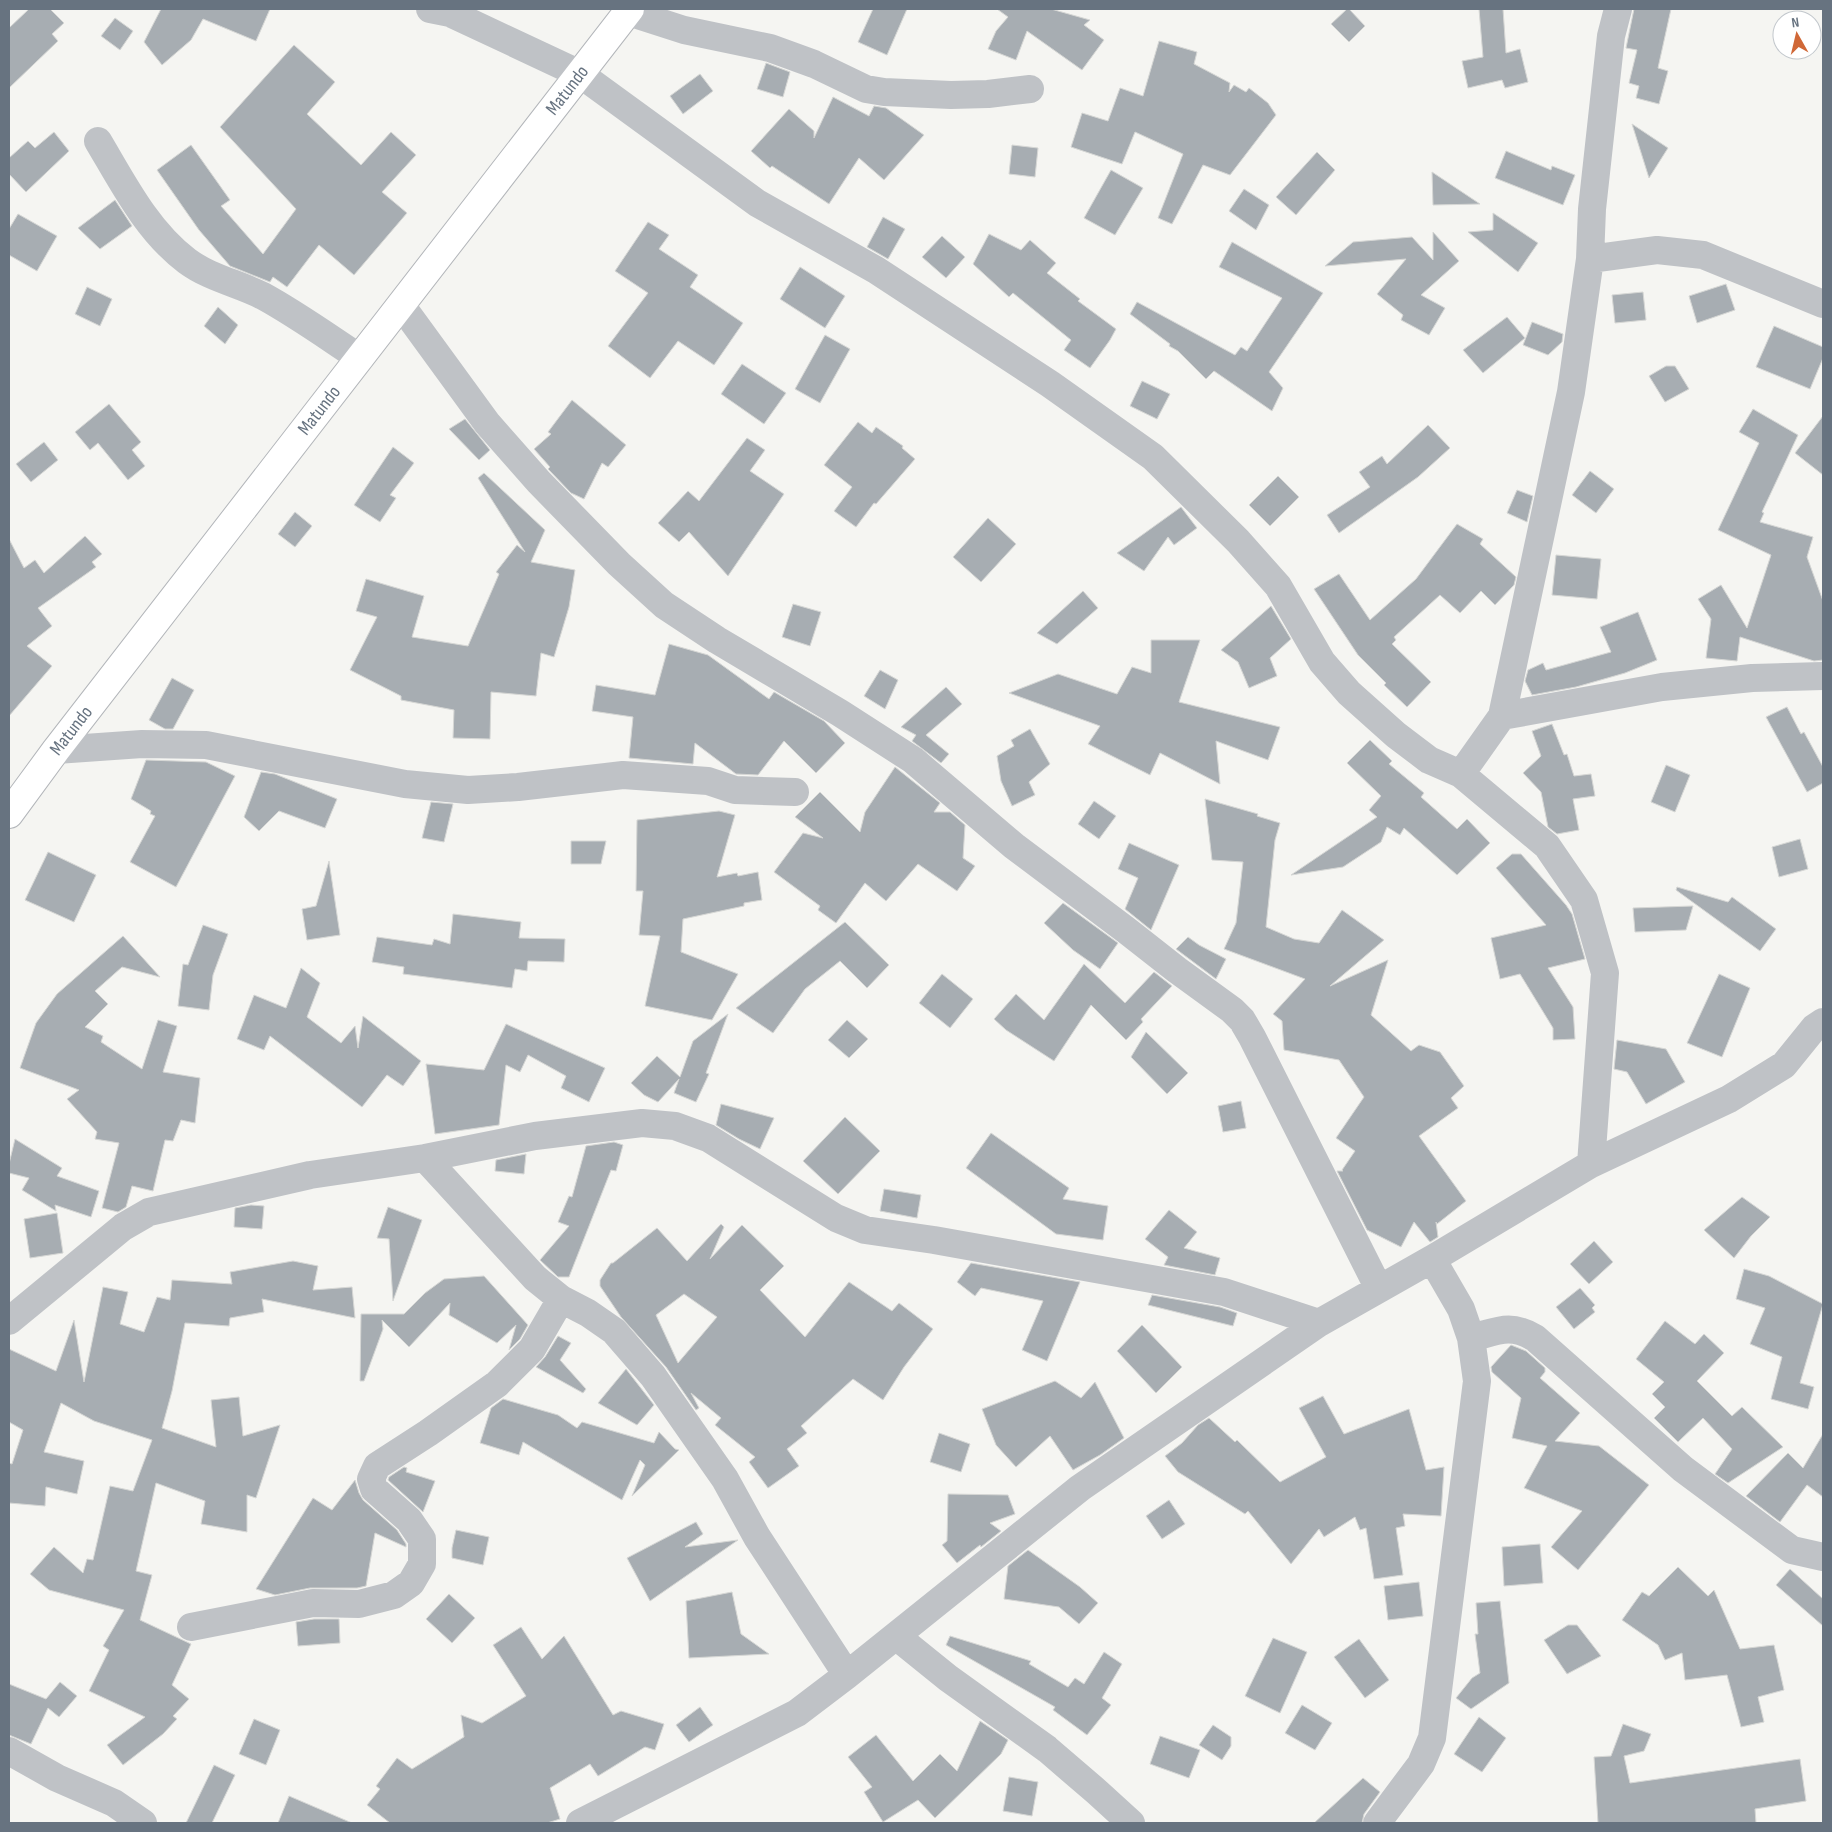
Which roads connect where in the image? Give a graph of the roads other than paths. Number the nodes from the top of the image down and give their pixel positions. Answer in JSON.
{"nodes":[{"id":1,"x":1618,"y":9,"type":"edge"},
{"id":2,"x":443,"y":10,"type":"edge"},
{"id":3,"x":629,"y":10,"type":"edge"},
{"id":4,"x":580,"y":74,"type":"junction"},
{"id":5,"x":1030,"y":89,"type":"dead end"},
{"id":6,"x":98,"y":141,"type":"dead end"},
{"id":7,"x":1590,"y":259,"type":"junction"},
{"id":8,"x":1823,"y":304,"type":"edge"},
{"id":9,"x":401,"y":305,"type":"junction"},
{"id":10,"x":360,"y":358,"type":"junction"},
{"id":11,"x":1823,"y":676,"type":"edge"},
{"id":12,"x":1502,"y":716,"type":"junction"},
{"id":13,"x":56,"y":750,"type":"junction"},
{"id":14,"x":1461,"y":774,"type":"junction"},
{"id":15,"x":795,"y":792,"type":"dead end"},
{"id":16,"x":9,"y":814,"type":"edge"},
{"id":17,"x":1823,"y":1022,"type":"edge"},
{"id":18,"x":426,"y":1158,"type":"junction"},
{"id":19,"x":1591,"y":1164,"type":"junction"},
{"id":20,"x":1432,"y":1259,"type":"junction"},
{"id":21,"x":1379,"y":1289,"type":"junction"},
{"id":22,"x":561,"y":1299,"type":"junction"},
{"id":23,"x":9,"y":1321,"type":"edge"},
{"id":24,"x":1319,"y":1323,"type":"junction"},
{"id":25,"x":1471,"y":1338,"type":"junction"},
{"id":26,"x":1823,"y":1557,"type":"edge"},
{"id":27,"x":191,"y":1627,"type":"dead end"},
{"id":28,"x":896,"y":1636,"type":"junction"},
{"id":29,"x":848,"y":1675,"type":"junction"},
{"id":30,"x":9,"y":1751,"type":"edge"},
{"id":31,"x":143,"y":1823,"type":"edge"},
{"id":32,"x":580,"y":1823,"type":"edge"},
{"id":33,"x":1131,"y":1823,"type":"edge"},
{"id":34,"x":1377,"y":1823,"type":"edge"}],
"edges":[{"from":1,"to":7,"type":"street"},
{"from":2,"to":4,"type":"street"},
{"from":3,"to":4,"type":"main road","name":"Matundo"},
{"from":3,"to":5,"type":"street"},
{"from":4,"to":9,"type":"main road","name":"Matundo"},
{"from":4,"to":14,"type":"street"},
{"from":6,"to":10,"type":"street"},
{"from":7,"to":8,"type":"street"},
{"from":7,"to":12,"type":"street"},
{"from":9,"to":10,"type":"main road","name":"Matundo"},
{"from":9,"to":21,"type":"street"},
{"from":10,"to":13,"type":"main road","name":"Matundo"},
{"from":11,"to":12,"type":"street"},
{"from":12,"to":14,"type":"street"},
{"from":13,"to":15,"type":"street"},
{"from":13,"to":16,"type":"main road","name":"Matundo"},
{"from":14,"to":19,"type":"street"},
{"from":17,"to":19,"type":"street"},
{"from":18,"to":22,"type":"street"},
{"from":18,"to":23,"type":"street"},
{"from":18,"to":24,"type":"street"},
{"from":19,"to":20,"type":"street"},
{"from":20,"to":21,"type":"street"},
{"from":20,"to":25,"type":"street"},
{"from":21,"to":24,"type":"street"},
{"from":22,"to":27,"type":"street"},
{"from":22,"to":29,"type":"street"},
{"from":24,"to":28,"type":"street"},
{"from":25,"to":26,"type":"street"},
{"from":25,"to":34,"type":"street"},
{"from":28,"to":29,"type":"street"},
{"from":28,"to":33,"type":"street"},
{"from":29,"to":32,"type":"street"},
{"from":30,"to":31,"type":"street"}]}
